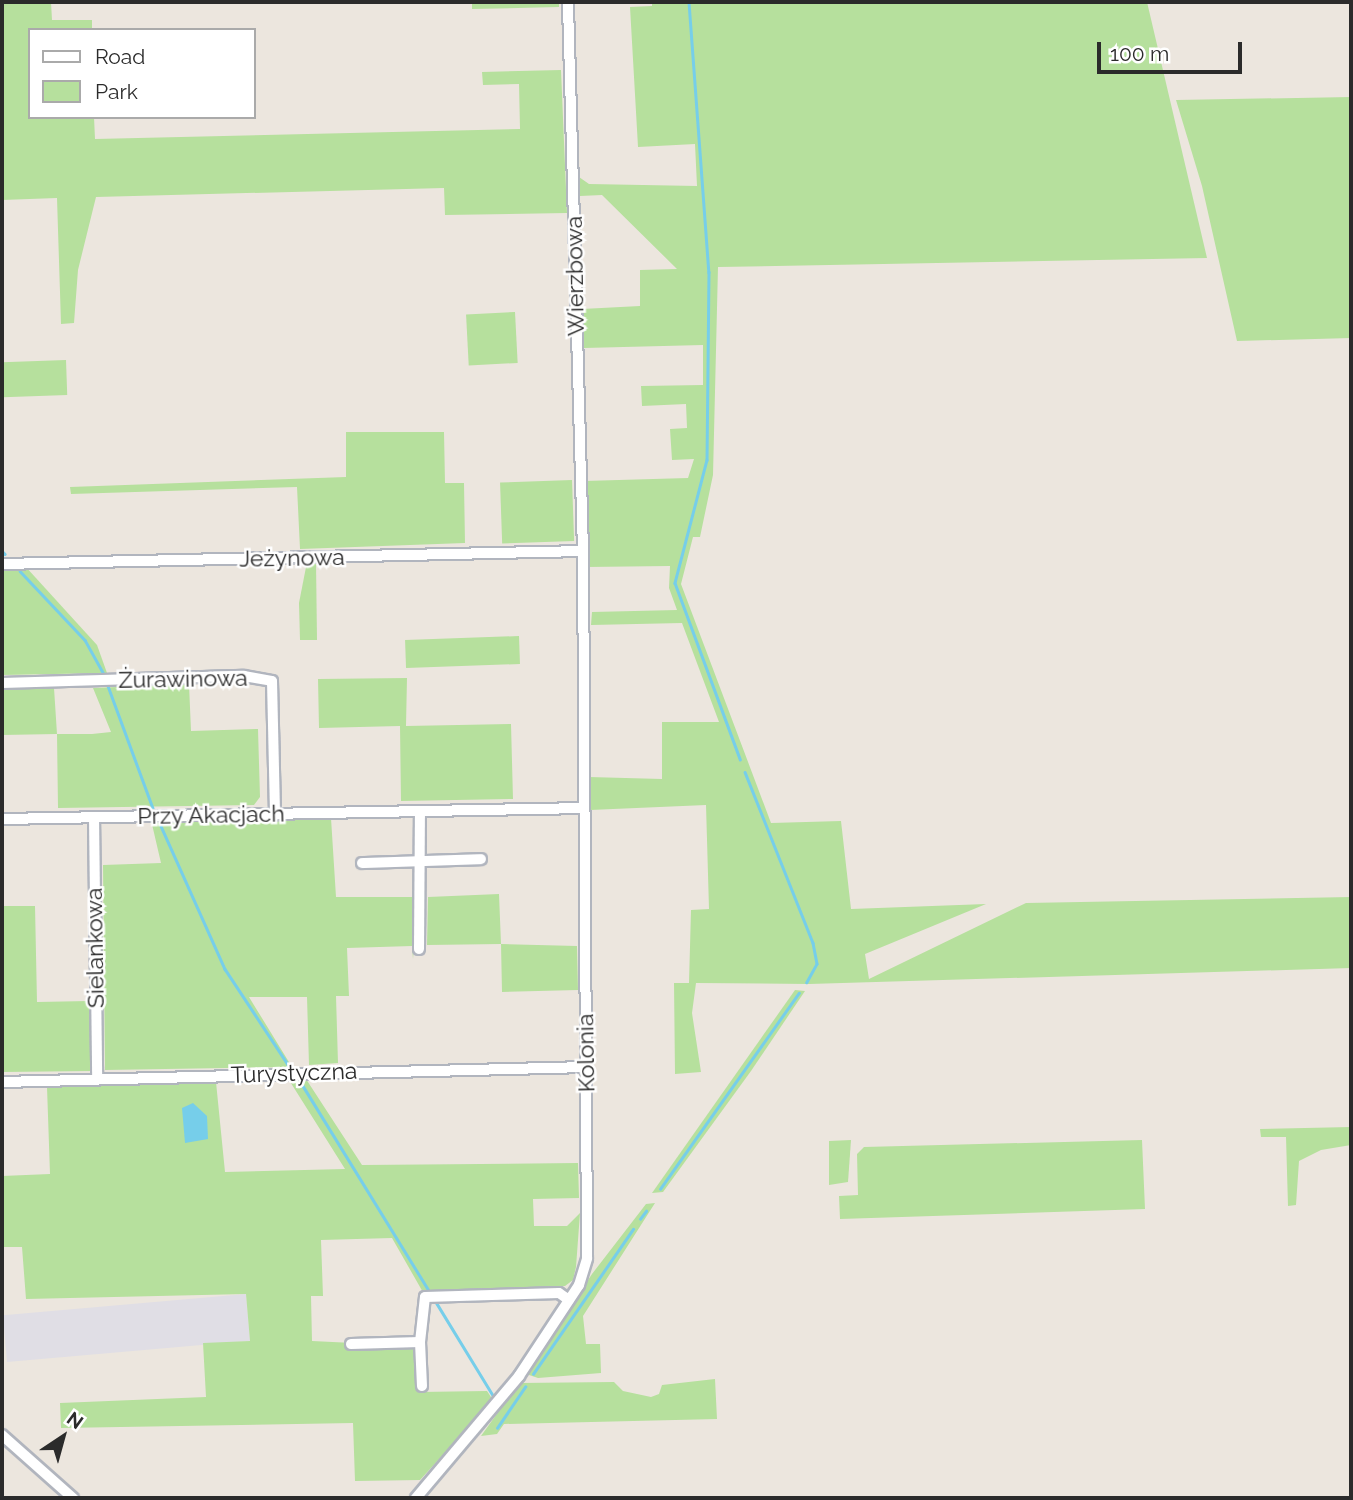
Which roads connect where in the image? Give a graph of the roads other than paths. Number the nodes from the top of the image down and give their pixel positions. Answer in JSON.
{"nodes":[{"id":1,"x":568,"y":2,"type":"edge"},
{"id":2,"x":583,"y":551,"type":"junction"},
{"id":3,"x":2,"y":565,"type":"edge"},
{"id":4,"x":2,"y":683,"type":"edge"},
{"id":5,"x":583,"y":808,"type":"junction"},
{"id":6,"x":420,"y":811,"type":"junction"},
{"id":7,"x":275,"y":815,"type":"junction"},
{"id":8,"x":94,"y":817,"type":"junction"},
{"id":9,"x":2,"y":819,"type":"edge"},
{"id":10,"x":481,"y":859,"type":"dead end"},
{"id":11,"x":420,"y":861,"type":"junction"},
{"id":12,"x":362,"y":863,"type":"dead end"},
{"id":13,"x":419,"y":948,"type":"dead end"},
{"id":14,"x":586,"y":1067,"type":"junction"},
{"id":15,"x":97,"y":1079,"type":"junction"},
{"id":16,"x":2,"y":1082,"type":"edge"},
{"id":17,"x":569,"y":1300,"type":"junction"},
{"id":18,"x":419,"y":1342,"type":"junction"},
{"id":19,"x":351,"y":1344,"type":"dead end"},
{"id":20,"x":422,"y":1385,"type":"dead end"},
{"id":21,"x":2,"y":1435,"type":"edge"},
{"id":22,"x":73,"y":1498,"type":"edge"},
{"id":23,"x":416,"y":1498,"type":"edge"}],
"edges":[{"from":1,"to":2,"type":"street","name":"Wierzbowa"},
{"from":2,"to":3,"type":"street","name":"Jeżynowa"},
{"from":2,"to":5,"type":"street","name":"Kolonia"},
{"from":4,"to":7,"type":"street","name":"Żurawinowa"},
{"from":5,"to":6,"type":"street","name":"Przy Akacjach"},
{"from":5,"to":14,"type":"street","name":"Kolonia"},
{"from":6,"to":7,"type":"street","name":"Przy Akacjach"},
{"from":6,"to":11,"type":"street"},
{"from":7,"to":8,"type":"street","name":"Przy Akacjach"},
{"from":8,"to":9,"type":"street","name":"Przy Akacjach"},
{"from":8,"to":15,"type":"street","name":"Sielankowa"},
{"from":10,"to":11,"type":"street"},
{"from":11,"to":12,"type":"street"},
{"from":11,"to":13,"type":"street"},
{"from":14,"to":15,"type":"street","name":"Turystyczna"},
{"from":14,"to":17,"type":"street","name":"Kolonia"},
{"from":15,"to":16,"type":"street","name":"Turystyczna"},
{"from":17,"to":18,"type":"street"},
{"from":17,"to":23,"type":"street","name":"Kolonia"},
{"from":18,"to":19,"type":"street"},
{"from":18,"to":20,"type":"street"},
{"from":21,"to":22,"type":"street"}]}
